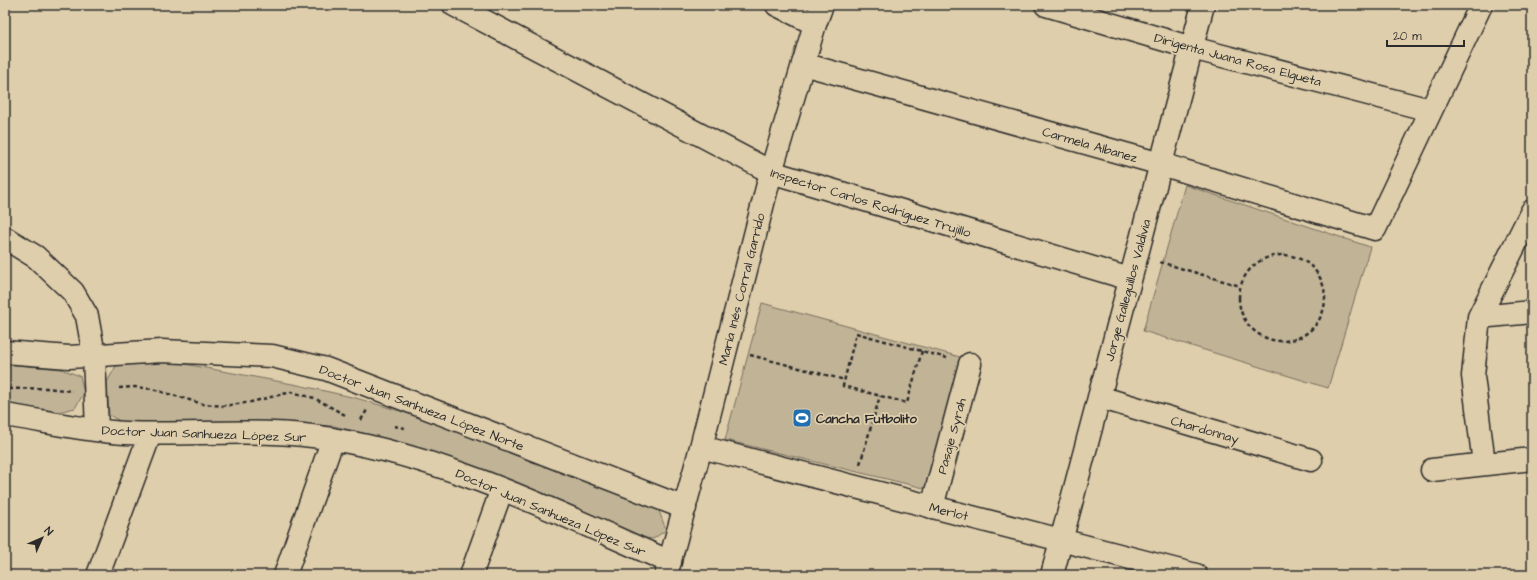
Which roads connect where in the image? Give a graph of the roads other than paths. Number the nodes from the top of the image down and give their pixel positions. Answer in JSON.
{"nodes":[{"id":1,"x":454,"y":5,"type":"edge"},
{"id":2,"x":777,"y":5,"type":"edge"},
{"id":3,"x":1046,"y":5,"type":"edge"},
{"id":4,"x":1203,"y":5,"type":"edge"},
{"id":5,"x":1480,"y":5,"type":"edge"},
{"id":6,"x":818,"y":15,"type":"edge"},
{"id":7,"x":1192,"y":48,"type":"junction"},
{"id":8,"x":803,"y":64,"type":"junction"},
{"id":9,"x":1430,"y":110,"type":"junction"},
{"id":10,"x":1161,"y":164,"type":"junction"},
{"id":11,"x":771,"y":172,"type":"junction"},
{"id":12,"x":1532,"y":211,"type":"edge"},
{"id":13,"x":5,"y":238,"type":"edge"},
{"id":14,"x":1130,"y":279,"type":"junction"},
{"id":15,"x":1532,"y":312,"type":"edge"},
{"id":16,"x":1479,"y":317,"type":"junction"},
{"id":17,"x":5,"y":352,"type":"edge"},
{"id":18,"x":94,"y":355,"type":"junction"},
{"id":19,"x":970,"y":364,"type":"road end"},
{"id":20,"x":1099,"y":397,"type":"junction"},
{"id":21,"x":5,"y":415,"type":"edge"},
{"id":22,"x":97,"y":430,"type":"junction"},
{"id":23,"x":150,"y":434,"type":"junction"},
{"id":24,"x":341,"y":440,"type":"junction"},
{"id":25,"x":701,"y":447,"type":"junction"},
{"id":26,"x":1532,"y":459,"type":"edge"},
{"id":27,"x":1311,"y":460,"type":"dead end"},
{"id":28,"x":1484,"y":464,"type":"junction"},
{"id":29,"x":1432,"y":470,"type":"dead end"},
{"id":30,"x":502,"y":489,"type":"junction"},
{"id":31,"x":932,"y":507,"type":"junction"},
{"id":32,"x":685,"y":508,"type":"junction"},
{"id":33,"x":1061,"y":540,"type":"junction"},
{"id":34,"x":669,"y":571,"type":"edge"},
{"id":35,"x":98,"y":575,"type":"edge"},
{"id":36,"x":285,"y":575,"type":"edge"},
{"id":37,"x":471,"y":575,"type":"edge"},
{"id":38,"x":1052,"y":575,"type":"edge"},
{"id":39,"x":1196,"y":575,"type":"edge"}],
"edges":[{"from":1,"to":11,"type":"street","name":"Inspector Carlos Rodríguez Trujillo"},
{"from":2,"to":6,"type":"street"},
{"from":3,"to":7,"type":"street","name":"Dirigenta Juana Rosa Elgueta"},
{"from":4,"to":7,"type":"street","name":"Jorge Galleguillos Valdivia"},
{"from":5,"to":9,"type":"street"},
{"from":6,"to":8,"type":"street","name":"María Inés Corral Garrido"},
{"from":7,"to":9,"type":"street","name":"Dirigenta Juana Rosa Elgueta"},
{"from":7,"to":10,"type":"street","name":"Jorge Galleguillos Valdivia"},
{"from":8,"to":10,"type":"street","name":"Carmela Albanez"},
{"from":8,"to":11,"type":"street","name":"María Inés Corral Garrido"},
{"from":9,"to":10,"type":"street","name":"Carmela Albanez"},
{"from":10,"to":14,"type":"street","name":"Jorge Galleguillos Valdivia"},
{"from":11,"to":14,"type":"street","name":"Inspector Carlos Rodríguez Trujillo"},
{"from":11,"to":25,"type":"street","name":"María Inés Corral Garrido"},
{"from":12,"to":16,"type":"street"},
{"from":13,"to":18,"type":"street"},
{"from":14,"to":20,"type":"street","name":"Jorge Galleguillos Valdivia"},
{"from":15,"to":16,"type":"street"},
{"from":16,"to":28,"type":"street"},
{"from":17,"to":18,"type":"street","name":"Doctor Juan Sanhueza López Norte"},
{"from":18,"to":22,"type":"street"},
{"from":18,"to":32,"type":"street","name":"Doctor Juan Sanhueza López Norte"},
{"from":19,"to":31,"type":"street","name":"Pasaje Syrah"},
{"from":20,"to":27,"type":"street","name":"Chardonnay"},
{"from":20,"to":33,"type":"street","name":"Jorge Galleguillos Valdivia"},
{"from":21,"to":22,"type":"street","name":"Doctor Juan Sanhueza López Sur"},
{"from":22,"to":23,"type":"street","name":"Doctor Juan Sanhueza López Sur"},
{"from":23,"to":24,"type":"street","name":"Doctor Juan Sanhueza López Sur"},
{"from":23,"to":35,"type":"street"},
{"from":24,"to":30,"type":"street","name":"Doctor Juan Sanhueza López Sur"},
{"from":24,"to":36,"type":"street"},
{"from":25,"to":31,"type":"street","name":"Merlot"},
{"from":25,"to":32,"type":"street","name":"María Inés Corral Garrido"},
{"from":26,"to":28,"type":"street"},
{"from":28,"to":29,"type":"street"},
{"from":30,"to":34,"type":"street","name":"Doctor Juan Sanhueza López Sur"},
{"from":30,"to":37,"type":"street"},
{"from":31,"to":33,"type":"street","name":"Merlot"},
{"from":32,"to":34,"type":"street","name":"María Inés Corral Garrido"},
{"from":33,"to":38,"type":"street","name":"Jorge Galleguillos Valdivia"},
{"from":33,"to":39,"type":"street","name":"Merlot"}]}
